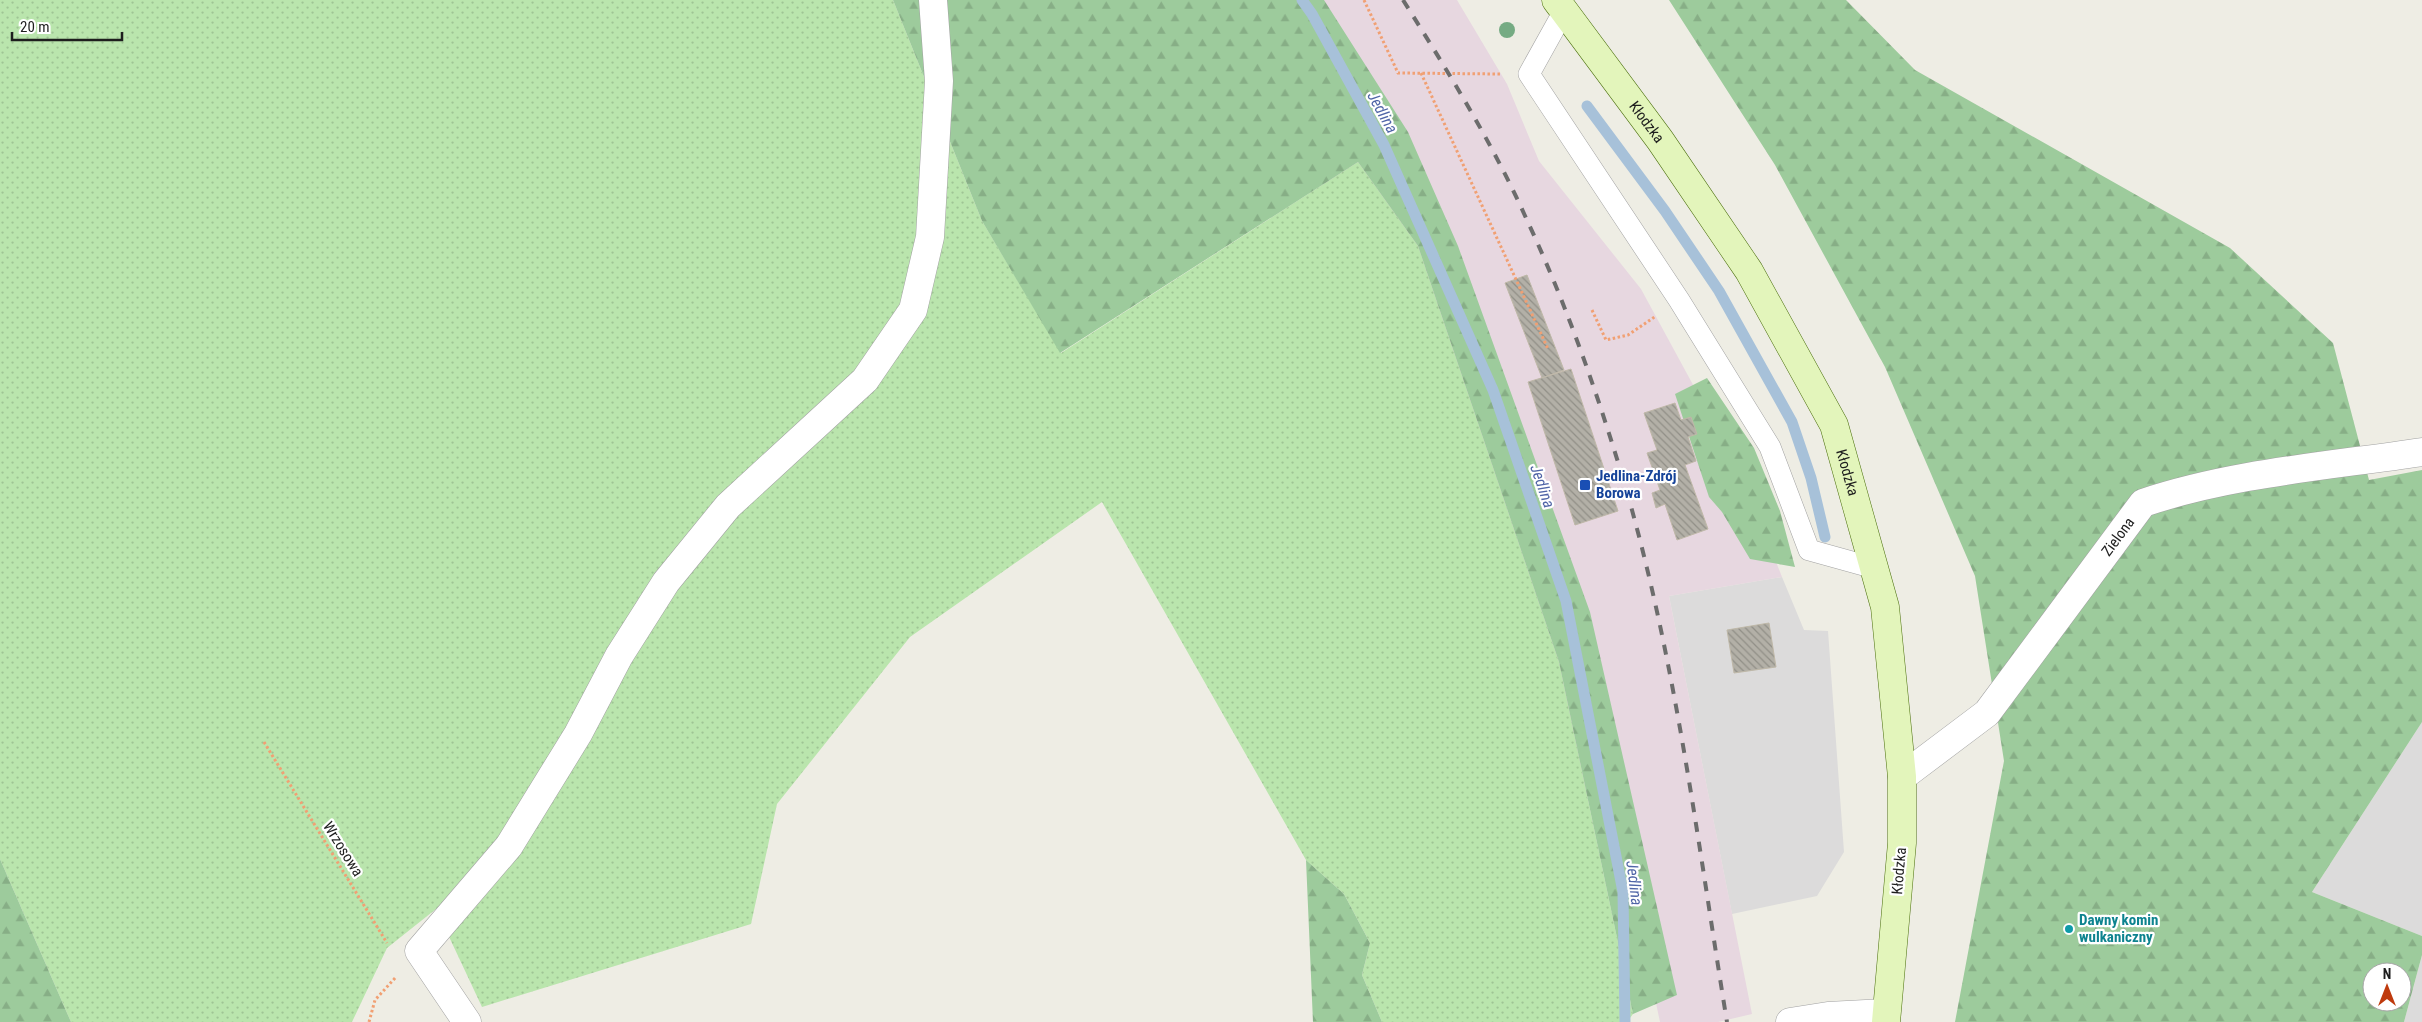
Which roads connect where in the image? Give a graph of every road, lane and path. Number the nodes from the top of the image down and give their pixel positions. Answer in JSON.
{"nodes":[{"id":1,"x":932,"y":0,"type":"edge"},
{"id":2,"x":1364,"y":0,"type":"edge"},
{"id":3,"x":1560,"y":6,"type":"edge"},
{"id":4,"x":1421,"y":73,"type":"junction"},
{"id":5,"x":1529,"y":74,"type":"junction"},
{"id":6,"x":1592,"y":310,"type":"dead end"},
{"id":7,"x":1628,"y":334,"type":"dead end"},
{"id":8,"x":1548,"y":348,"type":"dead end"},
{"id":9,"x":2422,"y":452,"type":"edge"},
{"id":10,"x":1874,"y":568,"type":"junction"},
{"id":11,"x":264,"y":742,"type":"dead end"},
{"id":12,"x":1902,"y":777,"type":"junction"},
{"id":13,"x":388,"y":944,"type":"dead end"},
{"id":14,"x":419,"y":951,"type":"junction"},
{"id":15,"x":1886,"y":1018,"type":"edge"},
{"id":16,"x":369,"y":1022,"type":"edge"},
{"id":17,"x":467,"y":1022,"type":"edge"},
{"id":18,"x":1790,"y":1022,"type":"edge"}],
"edges":[{"from":1,"to":14,"type":"street"},
{"from":2,"to":4,"type":"path"},
{"from":3,"to":5,"type":"lane"},
{"from":3,"to":10,"type":"main road","name":"Kłodzka"},
{"from":4,"to":5,"type":"path"},
{"from":4,"to":8,"type":"path"},
{"from":5,"to":10,"type":"lane"},
{"from":6,"to":7,"type":"path"},
{"from":9,"to":12,"type":"street","name":"Zielona"},
{"from":10,"to":12,"type":"main road","name":"Kłodzka"},
{"from":11,"to":13,"type":"path","name":"Wrzosowa"},
{"from":12,"to":15,"type":"main road","name":"Kłodzka"},
{"from":14,"to":16,"type":"path"},
{"from":14,"to":17,"type":"street"},
{"from":15,"to":18,"type":"street"}]}
